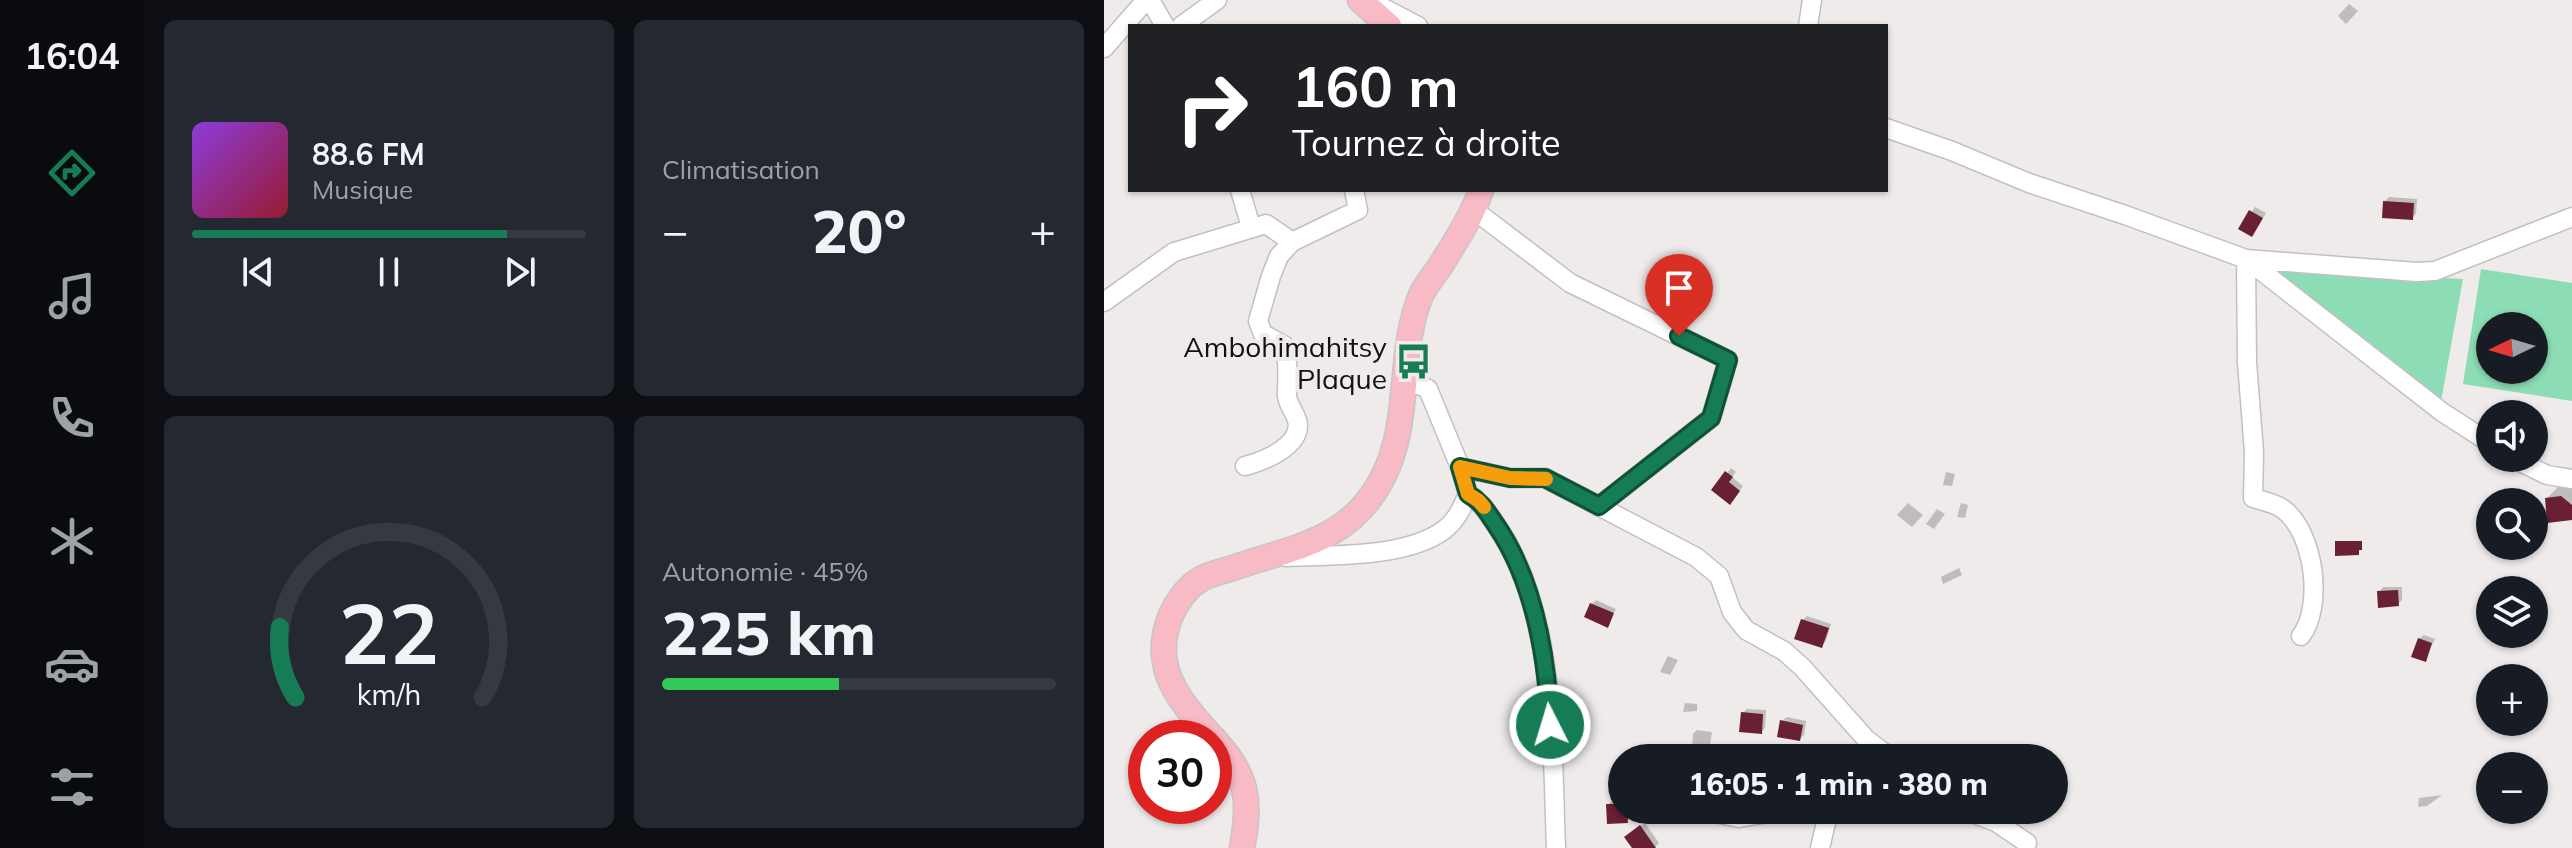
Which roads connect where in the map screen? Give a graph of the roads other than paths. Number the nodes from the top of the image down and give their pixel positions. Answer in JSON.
{"nodes":[{"id":1,"x":1148,"y":0,"type":"edge"},
{"id":2,"x":1217,"y":0,"type":"edge"},
{"id":3,"x":1360,"y":0,"type":"edge"},
{"id":4,"x":1368,"y":0,"type":"edge"},
{"id":5,"x":1812,"y":0,"type":"edge"},
{"id":6,"x":1164,"y":24,"type":"edge"},
{"id":7,"x":1184,"y":24,"type":"edge"},
{"id":8,"x":1387,"y":24,"type":"edge"},
{"id":9,"x":1414,"y":24,"type":"edge"},
{"id":10,"x":1808,"y":24,"type":"edge"},
{"id":11,"x":1104,"y":48,"type":"edge"},
{"id":12,"x":1888,"y":129,"type":"edge"},
{"id":13,"x":1241,"y":192,"type":"edge"},
{"id":14,"x":1354,"y":192,"type":"edge"},
{"id":15,"x":1478,"y":200,"type":"edge"},
{"id":16,"x":2572,"y":217,"type":"edge"},
{"id":17,"x":1251,"y":227,"type":"junction"},
{"id":18,"x":1292,"y":242,"type":"junction"},
{"id":19,"x":2246,"y":259,"type":"junction"},
{"id":20,"x":1104,"y":302,"type":"edge"},
{"id":21,"x":1405,"y":379,"type":"junction"},
{"id":22,"x":2476,"y":434,"type":"edge"},
{"id":23,"x":1245,"y":466,"type":"dead end"},
{"id":24,"x":1460,"y":467,"type":"junction"},
{"id":25,"x":2541,"y":472,"type":"edge"},
{"id":26,"x":2572,"y":479,"type":"edge"},
{"id":27,"x":1468,"y":494,"type":"junction"},
{"id":28,"x":1599,"y":506,"type":"junction"},
{"id":29,"x":1258,"y":559,"type":"junction"},
{"id":30,"x":2301,"y":636,"type":"dead end"},
{"id":31,"x":1198,"y":720,"type":"edge"},
{"id":32,"x":1873,"y":744,"type":"edge"},
{"id":33,"x":1232,"y":759,"type":"edge"},
{"id":34,"x":1826,"y":824,"type":"edge"},
{"id":35,"x":1999,"y":824,"type":"edge"},
{"id":36,"x":2027,"y":843,"type":"dead end"},
{"id":37,"x":1242,"y":848,"type":"edge"},
{"id":38,"x":1556,"y":848,"type":"edge"},
{"id":39,"x":1820,"y":848,"type":"edge"}],
"edges":[{"from":1,"to":6,"type":"street"},
{"from":1,"to":11,"type":"street"},
{"from":2,"to":7,"type":"street"},
{"from":3,"to":8,"type":"main road"},
{"from":4,"to":9,"type":"street"},
{"from":5,"to":10,"type":"street"},
{"from":12,"to":19,"type":"street"},
{"from":13,"to":17,"type":"street"},
{"from":14,"to":18,"type":"street"},
{"from":15,"to":21,"type":"main road"},
{"from":15,"to":28,"type":"street"},
{"from":16,"to":19,"type":"street"},
{"from":17,"to":18,"type":"street"},
{"from":17,"to":20,"type":"street"},
{"from":18,"to":23,"type":"street"},
{"from":19,"to":22,"type":"street"},
{"from":19,"to":30,"type":"street"},
{"from":21,"to":24,"type":"street"},
{"from":21,"to":29,"type":"main road"},
{"from":24,"to":27,"type":"street"},
{"from":24,"to":28,"type":"street"},
{"from":25,"to":26,"type":"street"},
{"from":27,"to":29,"type":"street"},
{"from":27,"to":38,"type":"street"},
{"from":28,"to":32,"type":"street"},
{"from":29,"to":31,"type":"main road"},
{"from":33,"to":37,"type":"main road"},
{"from":34,"to":39,"type":"street"},
{"from":35,"to":36,"type":"street"}]}
